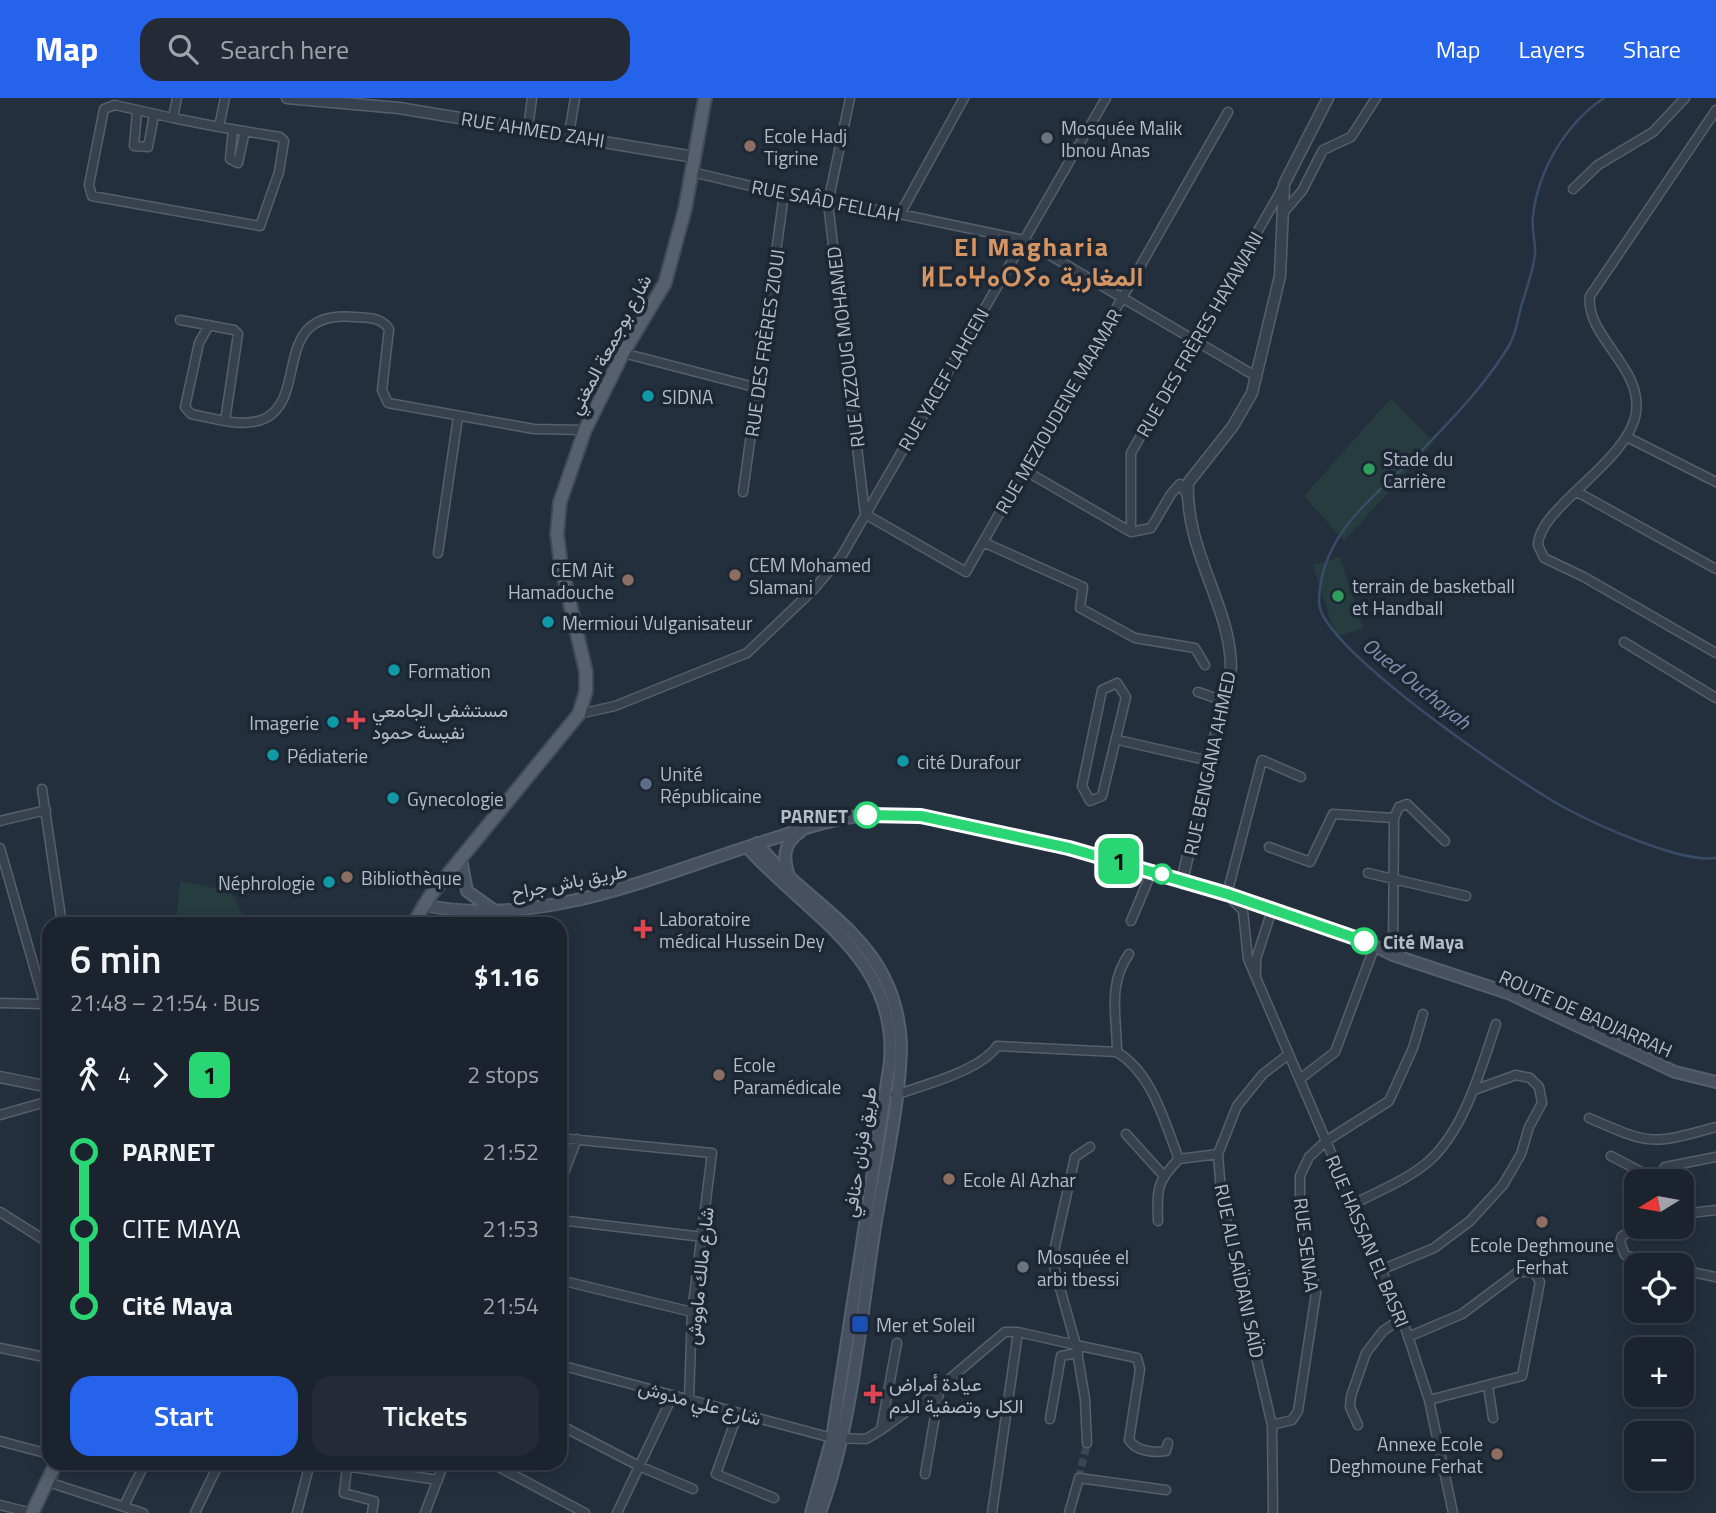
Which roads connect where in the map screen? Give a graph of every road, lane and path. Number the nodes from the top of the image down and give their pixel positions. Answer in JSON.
{"nodes":[{"id":1,"x":177,"y":98,"type":"edge"},
{"id":2,"x":225,"y":98,"type":"edge"},
{"id":3,"x":288,"y":98,"type":"edge"},
{"id":4,"x":532,"y":98,"type":"edge"},
{"id":5,"x":575,"y":98,"type":"edge"},
{"id":6,"x":705,"y":98,"type":"edge"},
{"id":7,"x":850,"y":98,"type":"edge"},
{"id":8,"x":964,"y":98,"type":"edge"},
{"id":9,"x":1106,"y":98,"type":"edge"},
{"id":10,"x":1328,"y":98,"type":"edge"},
{"id":11,"x":1376,"y":98,"type":"edge"},
{"id":12,"x":1685,"y":98,"type":"edge"},
{"id":13,"x":399,"y":103,"type":"edge"},
{"id":14,"x":1716,"y":110,"type":"edge"},
{"id":15,"x":137,"y":111,"type":"junction"},
{"id":16,"x":1228,"y":112,"type":"dead end"},
{"id":17,"x":154,"y":115,"type":"junction"},
{"id":18,"x":173,"y":118,"type":"junction"},
{"id":19,"x":219,"y":127,"type":"junction"},
{"id":20,"x":528,"y":128,"type":"junction"},
{"id":21,"x":233,"y":129,"type":"junction"},
{"id":22,"x":245,"y":131,"type":"junction"},
{"id":23,"x":569,"y":134,"type":"junction"},
{"id":24,"x":694,"y":157,"type":"junction"},
{"id":25,"x":692,"y":172,"type":"junction"},
{"id":26,"x":1284,"y":184,"type":"junction"},
{"id":27,"x":1573,"y":189,"type":"dead end"},
{"id":28,"x":784,"y":194,"type":"junction"},
{"id":29,"x":828,"y":203,"type":"junction"},
{"id":30,"x":900,"y":214,"type":"junction"},
{"id":31,"x":1282,"y":215,"type":"junction"},
{"id":32,"x":1024,"y":240,"type":"junction"},
{"id":33,"x":1124,"y":297,"type":"junction"},
{"id":34,"x":180,"y":320,"type":"dead end"},
{"id":35,"x":209,"y":325,"type":"junction"},
{"id":36,"x":1193,"y":341,"type":"junction"},
{"id":37,"x":623,"y":353,"type":"junction"},
{"id":38,"x":1256,"y":377,"type":"junction"},
{"id":39,"x":758,"y":388,"type":"junction"},
{"id":40,"x":458,"y":416,"type":"junction"},
{"id":41,"x":225,"y":421,"type":"junction"},
{"id":42,"x":585,"y":430,"type":"junction"},
{"id":43,"x":1627,"y":437,"type":"junction"},
{"id":44,"x":1024,"y":470,"type":"junction"},
{"id":45,"x":1716,"y":482,"type":"edge"},
{"id":46,"x":743,"y":492,"type":"dead end"},
{"id":47,"x":1577,"y":492,"type":"junction"},
{"id":48,"x":1187,"y":495,"type":"junction"},
{"id":49,"x":864,"y":514,"type":"junction"},
{"id":50,"x":1131,"y":532,"type":"junction"},
{"id":51,"x":984,"y":542,"type":"junction"},
{"id":52,"x":438,"y":552,"type":"dead end"},
{"id":53,"x":1716,"y":569,"type":"edge"},
{"id":54,"x":1624,"y":642,"type":"dead end"},
{"id":55,"x":1716,"y":653,"type":"edge"},
{"id":56,"x":1205,"y":665,"type":"dead end"},
{"id":57,"x":1198,"y":692,"type":"dead end"},
{"id":58,"x":1716,"y":698,"type":"edge"},
{"id":59,"x":1224,"y":701,"type":"junction"},
{"id":60,"x":579,"y":714,"type":"junction"},
{"id":61,"x":1118,"y":740,"type":"junction"},
{"id":62,"x":1210,"y":761,"type":"junction"},
{"id":63,"x":1301,"y":776,"type":"dead end"},
{"id":64,"x":41,"y":789,"type":"dead end"},
{"id":65,"x":46,"y":810,"type":"junction"},
{"id":66,"x":1394,"y":818,"type":"junction"},
{"id":67,"x":0,"y":821,"type":"edge"},
{"id":68,"x":810,"y":827,"type":"junction"},
{"id":69,"x":1446,"y":841,"type":"dead end"},
{"id":70,"x":752,"y":845,"type":"junction"},
{"id":71,"x":1269,"y":847,"type":"dead end"},
{"id":72,"x":0,"y":848,"type":"edge"},
{"id":73,"x":731,"y":852,"type":"junction"},
{"id":74,"x":716,"y":855,"type":"joint"},
{"id":75,"x":461,"y":859,"type":"junction"},
{"id":76,"x":765,"y":867,"type":"junction"},
{"id":77,"x":1152,"y":871,"type":"junction"},
{"id":78,"x":1368,"y":873,"type":"dead end"},
{"id":79,"x":1393,"y":876,"type":"junction"},
{"id":80,"x":790,"y":878,"type":"junction"},
{"id":81,"x":1182,"y":881,"type":"junction"},
{"id":82,"x":1227,"y":894,"type":"junction"},
{"id":83,"x":1466,"y":896,"type":"dead end"},
{"id":84,"x":424,"y":905,"type":"junction"},
{"id":85,"x":1272,"y":910,"type":"junction"},
{"id":86,"x":498,"y":912,"type":"junction"},
{"id":87,"x":61,"y":917,"type":"edge"},
{"id":88,"x":417,"y":917,"type":"edge"},
{"id":89,"x":488,"y":917,"type":"edge"},
{"id":90,"x":1132,"y":921,"type":"dead end"},
{"id":91,"x":1374,"y":948,"type":"junction"},
{"id":92,"x":1129,"y":954,"type":"dead end"},
{"id":93,"x":1393,"y":955,"type":"junction"},
{"id":94,"x":1256,"y":977,"type":"junction"},
{"id":95,"x":42,"y":994,"type":"edge"},
{"id":96,"x":0,"y":1003,"type":"edge"},
{"id":97,"x":42,"y":1010,"type":"edge"},
{"id":98,"x":1423,"y":1014,"type":"dead end"},
{"id":99,"x":1496,"y":1024,"type":"dead end"},
{"id":100,"x":1117,"y":1052,"type":"junction"},
{"id":101,"x":1289,"y":1054,"type":"junction"},
{"id":102,"x":0,"y":1077,"type":"edge"},
{"id":103,"x":1300,"y":1079,"type":"junction"},
{"id":104,"x":1716,"y":1082,"type":"edge"},
{"id":105,"x":42,"y":1086,"type":"edge"},
{"id":106,"x":1474,"y":1090,"type":"junction"},
{"id":107,"x":895,"y":1096,"type":"junction"},
{"id":108,"x":42,"y":1103,"type":"edge"},
{"id":109,"x":0,"y":1115,"type":"edge"},
{"id":110,"x":1590,"y":1118,"type":"dead end"},
{"id":111,"x":1716,"y":1127,"type":"edge"},
{"id":112,"x":1126,"y":1134,"type":"dead end"},
{"id":113,"x":567,"y":1138,"type":"edge"},
{"id":114,"x":577,"y":1139,"type":"junction"},
{"id":115,"x":1326,"y":1141,"type":"junction"},
{"id":116,"x":1090,"y":1147,"type":"dead end"},
{"id":117,"x":1218,"y":1154,"type":"junction"},
{"id":118,"x":1611,"y":1156,"type":"dead end"},
{"id":119,"x":1716,"y":1157,"type":"edge"},
{"id":120,"x":1179,"y":1159,"type":"junction"},
{"id":121,"x":567,"y":1165,"type":"edge"},
{"id":122,"x":1635,"y":1169,"type":"edge"},
{"id":123,"x":1663,"y":1169,"type":"edge"},
{"id":124,"x":1163,"y":1175,"type":"junction"},
{"id":125,"x":1354,"y":1204,"type":"junction"},
{"id":126,"x":1716,"y":1210,"type":"edge"},
{"id":127,"x":0,"y":1212,"type":"edge"},
{"id":128,"x":1694,"y":1213,"type":"edge"},
{"id":129,"x":567,"y":1221,"type":"edge"},
{"id":130,"x":1158,"y":1221,"type":"dead end"},
{"id":131,"x":1624,"y":1235,"type":"edge"},
{"id":132,"x":703,"y":1237,"type":"junction"},
{"id":133,"x":42,"y":1239,"type":"edge"},
{"id":134,"x":1625,"y":1253,"type":"edge"},
{"id":135,"x":1383,"y":1269,"type":"junction"},
{"id":136,"x":1694,"y":1272,"type":"edge"},
{"id":137,"x":1716,"y":1277,"type":"edge"},
{"id":138,"x":567,"y":1282,"type":"edge"},
{"id":139,"x":692,"y":1312,"type":"junction"},
{"id":140,"x":1402,"y":1318,"type":"junction"},
{"id":141,"x":1018,"y":1332,"type":"junction"},
{"id":142,"x":1408,"y":1337,"type":"junction"},
{"id":143,"x":897,"y":1343,"type":"dead end"},
{"id":144,"x":0,"y":1348,"type":"edge"},
{"id":145,"x":1077,"y":1349,"type":"junction"},
{"id":146,"x":42,"y":1357,"type":"edge"},
{"id":147,"x":567,"y":1367,"type":"edge"},
{"id":148,"x":1488,"y":1386,"type":"junction"},
{"id":149,"x":940,"y":1387,"type":"junction"},
{"id":150,"x":673,"y":1395,"type":"junction"},
{"id":151,"x":689,"y":1399,"type":"junction"},
{"id":152,"x":1429,"y":1400,"type":"junction"},
{"id":153,"x":738,"y":1413,"type":"junction"},
{"id":154,"x":1493,"y":1418,"type":"dead end"},
{"id":155,"x":1050,"y":1419,"type":"dead end"},
{"id":156,"x":1272,"y":1425,"type":"junction"},
{"id":157,"x":1358,"y":1426,"type":"dead end"},
{"id":158,"x":567,"y":1429,"type":"edge"},
{"id":159,"x":881,"y":1430,"type":"junction"},
{"id":160,"x":836,"y":1438,"type":"junction"},
{"id":161,"x":0,"y":1441,"type":"edge"},
{"id":162,"x":1087,"y":1443,"type":"tunnel mouth"},
{"id":163,"x":1168,"y":1443,"type":"dead end"},
{"id":164,"x":42,"y":1452,"type":"edge"},
{"id":165,"x":639,"y":1466,"type":"junction"},
{"id":166,"x":53,"y":1470,"type":"edge"},
{"id":167,"x":142,"y":1470,"type":"edge"},
{"id":168,"x":216,"y":1470,"type":"edge"},
{"id":169,"x":308,"y":1470,"type":"edge"},
{"id":170,"x":347,"y":1470,"type":"edge"},
{"id":171,"x":362,"y":1470,"type":"edge"},
{"id":172,"x":442,"y":1470,"type":"edge"},
{"id":173,"x":504,"y":1470,"type":"edge"},
{"id":174,"x":925,"y":1474,"type":"dead end"},
{"id":175,"x":438,"y":1480,"type":"junction"},
{"id":176,"x":48,"y":1482,"type":"junction"},
{"id":177,"x":693,"y":1489,"type":"dead end"},
{"id":178,"x":1166,"y":1490,"type":"dead end"},
{"id":179,"x":774,"y":1498,"type":"dead end"},
{"id":180,"x":0,"y":1505,"type":"edge"},
{"id":181,"x":124,"y":1506,"type":"junction"},
{"id":182,"x":1070,"y":1511,"type":"edge"},
{"id":183,"x":32,"y":1513,"type":"edge"},
{"id":184,"x":143,"y":1513,"type":"edge"},
{"id":185,"x":195,"y":1513,"type":"edge"},
{"id":186,"x":297,"y":1513,"type":"edge"},
{"id":187,"x":372,"y":1513,"type":"edge"},
{"id":188,"x":425,"y":1513,"type":"edge"},
{"id":189,"x":585,"y":1513,"type":"edge"},
{"id":190,"x":617,"y":1513,"type":"edge"},
{"id":191,"x":811,"y":1513,"type":"edge"},
{"id":192,"x":820,"y":1513,"type":"edge"},
{"id":193,"x":992,"y":1513,"type":"edge"},
{"id":194,"x":1273,"y":1513,"type":"edge"},
{"id":195,"x":1453,"y":1513,"type":"edge"}],
"edges":[{"from":1,"to":18,"type":"street"},
{"from":2,"to":19,"type":"street"},
{"from":3,"to":13,"type":"street","name":"RUE AHMED ZAHI"},
{"from":4,"to":20,"type":"street"},
{"from":5,"to":23,"type":"street"},
{"from":6,"to":24,"type":"main road","name":"شارع بوجمعة المغني"},
{"from":7,"to":29,"type":"street","name":"RUE AZZOUG MOHAMED"},
{"from":8,"to":30,"type":"street"},
{"from":9,"to":32,"type":"street","name":"RUE YACEF LAHCEN"},
{"from":10,"to":26,"type":"street"},
{"from":11,"to":31,"type":"street"},
{"from":12,"to":27,"type":"street"},
{"from":13,"to":20,"type":"street","name":"RUE AHMED ZAHI"},
{"from":14,"to":43,"type":"street"},
{"from":15,"to":17,"type":"street"},
{"from":15,"to":17,"type":"street"},
{"from":15,"to":22,"type":"street"},
{"from":16,"to":33,"type":"street","name":"RUE MEZIOUDENE MAAMAR"},
{"from":17,"to":18,"type":"street"},
{"from":18,"to":19,"type":"street"},
{"from":19,"to":21,"type":"street"},
{"from":20,"to":23,"type":"street","name":"RUE AHMED ZAHI"},
{"from":21,"to":22,"type":"street"},
{"from":21,"to":22,"type":"street"},
{"from":23,"to":24,"type":"street","name":"RUE AHMED ZAHI"},
{"from":24,"to":25,"type":"main road","name":"شارع بوجمعة المغني"},
{"from":25,"to":28,"type":"street","name":"RUE SAÂD FELLAH"},
{"from":25,"to":37,"type":"main road","name":"شارع بوجمعة المغني"},
{"from":26,"to":31,"type":"street"},
{"from":26,"to":36,"type":"street","name":"RUE DES FRÈRES HAYAWANI"},
{"from":28,"to":29,"type":"street","name":"RUE SAÂD FELLAH"},
{"from":28,"to":39,"type":"street","name":"RUE DES FRÈRES ZIOUI"},
{"from":29,"to":30,"type":"street","name":"RUE SAÂD FELLAH"},
{"from":29,"to":49,"type":"street","name":"RUE AZZOUG MOHAMED"},
{"from":30,"to":32,"type":"street","name":"RUE SAÂD FELLAH"},
{"from":31,"to":38,"type":"street"},
{"from":32,"to":33,"type":"street","name":"RUE SAÂD FELLAH"},
{"from":32,"to":49,"type":"street","name":"RUE YACEF LAHCEN"},
{"from":33,"to":36,"type":"street","name":"RUE SAÂD FELLAH"},
{"from":33,"to":44,"type":"street","name":"RUE MEZIOUDENE MAAMAR"},
{"from":34,"to":35,"type":"street"},
{"from":35,"to":41,"type":"street"},
{"from":35,"to":41,"type":"street"},
{"from":36,"to":38,"type":"street","name":"RUE SAÂD FELLAH"},
{"from":36,"to":50,"type":"street","name":"RUE DES FRÈRES HAYAWANI"},
{"from":37,"to":39,"type":"street"},
{"from":37,"to":42,"type":"main road","name":"شارع بوجمعة المغني"},
{"from":38,"to":48,"type":"street"},
{"from":39,"to":46,"type":"street","name":"RUE DES FRÈRES ZIOUI"},
{"from":40,"to":41,"type":"street"},
{"from":40,"to":42,"type":"street"},
{"from":40,"to":52,"type":"street"},
{"from":42,"to":60,"type":"main road","name":"شارع بوجمعة المغني"},
{"from":43,"to":45,"type":"street"},
{"from":43,"to":47,"type":"street"},
{"from":44,"to":50,"type":"street"},
{"from":44,"to":51,"type":"street","name":"RUE MEZIOUDENE MAAMAR"},
{"from":47,"to":53,"type":"street"},
{"from":47,"to":55,"type":"street"},
{"from":48,"to":50,"type":"street"},
{"from":48,"to":59,"type":"street","name":"RUE BENGANA AHMED"},
{"from":49,"to":51,"type":"street","name":"RUE MEZIOUDENE MAAMAR"},
{"from":49,"to":60,"type":"street","name":"RUE YACEF LAHCEN"},
{"from":51,"to":56,"type":"street"},
{"from":54,"to":58,"type":"street"},
{"from":57,"to":59,"type":"street"},
{"from":59,"to":62,"type":"street","name":"RUE BENGANA AHMED"},
{"from":60,"to":75,"type":"main road","name":"شارع بوجمعة المغني"},
{"from":61,"to":61,"type":"street"},
{"from":61,"to":62,"type":"street"},
{"from":62,"to":81,"type":"street","name":"RUE BENGANA AHMED"},
{"from":63,"to":82,"type":"street"},
{"from":64,"to":65,"type":"street"},
{"from":65,"to":67,"type":"street"},
{"from":65,"to":87,"type":"street"},
{"from":66,"to":69,"type":"street"},
{"from":66,"to":71,"type":"street"},
{"from":66,"to":79,"type":"street"},
{"from":68,"to":70,"type":"main road","name":"ROUTE DE BADJARRAH"},
{"from":68,"to":77,"type":"main road","name":"ROUTE DE BADJARRAH"},
{"from":68,"to":80,"type":"main road"},
{"from":70,"to":73,"type":"main road","name":"ROUTE DE BADJARRAH"},
{"from":70,"to":76,"type":"main road","name":"طريق فرنان حنافي"},
{"from":70,"to":80,"type":"main road","name":"طريق فرنان حنافي"},
{"from":72,"to":95,"type":"street"},
{"from":73,"to":74,"type":"main road","name":"ROUTE DE BADJARRAH"},
{"from":73,"to":76,"type":"main road"},
{"from":74,"to":86,"type":"main road","name":"طريق باش جراح"},
{"from":75,"to":84,"type":"main road","name":"شارع بوجمعة المغني"},
{"from":75,"to":86,"type":"main road"},
{"from":76,"to":160,"type":"main road","name":"طريق فرنان حنافي"},
{"from":77,"to":81,"type":"main road","name":"ROUTE DE BADJARRAH"},
{"from":77,"to":90,"type":"street"},
{"from":78,"to":79,"type":"street"},
{"from":79,"to":83,"type":"street"},
{"from":79,"to":93,"type":"street"},
{"from":80,"to":107,"type":"main road","name":"طريق فرنان حنافي"},
{"from":81,"to":82,"type":"main road","name":"ROUTE DE BADJARRAH"},
{"from":82,"to":85,"type":"main road","name":"ROUTE DE BADJARRAH"},
{"from":82,"to":94,"type":"street","name":"RUE HASSAN EL BASRI"},
{"from":84,"to":86,"type":"main road","name":"طريق باش جراح"},
{"from":84,"to":88,"type":"main road","name":"شارع بوجمعة المغني"},
{"from":85,"to":91,"type":"main road","name":"ROUTE DE BADJARRAH"},
{"from":85,"to":94,"type":"street"},
{"from":86,"to":89,"type":"main road"},
{"from":91,"to":93,"type":"main road","name":"ROUTE DE BADJARRAH"},
{"from":91,"to":103,"type":"street"},
{"from":92,"to":100,"type":"street"},
{"from":93,"to":104,"type":"main road","name":"ROUTE DE BADJARRAH"},
{"from":94,"to":101,"type":"street","name":"RUE HASSAN EL BASRI"},
{"from":96,"to":97,"type":"street"},
{"from":98,"to":115,"type":"street","name":"RUE SENAA"},
{"from":99,"to":106,"type":"street"},
{"from":100,"to":107,"type":"street"},
{"from":100,"to":120,"type":"street"},
{"from":101,"to":103,"type":"street","name":"RUE HASSAN EL BASRI"},
{"from":101,"to":117,"type":"street","name":"RUE ALI SAÏDANI SAÏD"},
{"from":102,"to":105,"type":"street"},
{"from":103,"to":115,"type":"street","name":"RUE HASSAN EL BASRI"},
{"from":106,"to":125,"type":"street"},
{"from":106,"to":135,"type":"street"},
{"from":107,"to":160,"type":"main road","name":"طريق فرنان حنافي"},
{"from":108,"to":109,"type":"street"},
{"from":110,"to":111,"type":"street"},
{"from":112,"to":124,"type":"street"},
{"from":113,"to":114,"type":"street"},
{"from":114,"to":121,"type":"street"},
{"from":114,"to":132,"type":"street","name":"شارع مالك ماووش"},
{"from":115,"to":125,"type":"street","name":"RUE HASSAN EL BASRI"},
{"from":115,"to":156,"type":"street","name":"RUE SENAA"},
{"from":116,"to":145,"type":"street"},
{"from":117,"to":120,"type":"street"},
{"from":117,"to":156,"type":"street","name":"RUE ALI SAÏDANI SAÏD"},
{"from":118,"to":122,"type":"street"},
{"from":119,"to":123,"type":"street"},
{"from":120,"to":124,"type":"street"},
{"from":124,"to":130,"type":"street"},
{"from":125,"to":135,"type":"street","name":"RUE HASSAN EL BASRI"},
{"from":126,"to":128,"type":"street"},
{"from":127,"to":133,"type":"street"},
{"from":129,"to":132,"type":"street"},
{"from":131,"to":134,"type":"street"},
{"from":132,"to":139,"type":"street","name":"شارع مالك ماووش"},
{"from":135,"to":140,"type":"street","name":"RUE HASSAN EL BASRI"},
{"from":136,"to":137,"type":"street"},
{"from":138,"to":139,"type":"street"},
{"from":139,"to":151,"type":"street","name":"شارع مالك ماووش"},
{"from":140,"to":142,"type":"street","name":"RUE HASSAN EL BASRI"},
{"from":140,"to":157,"type":"street"},
{"from":141,"to":145,"type":"street"},
{"from":141,"to":149,"type":"street"},
{"from":141,"to":193,"type":"street"},
{"from":142,"to":148,"type":"street"},
{"from":142,"to":152,"type":"street","name":"RUE HASSAN EL BASRI"},
{"from":143,"to":159,"type":"street"},
{"from":144,"to":146,"type":"street"},
{"from":145,"to":155,"type":"street"},
{"from":145,"to":162,"type":"street"},
{"from":145,"to":163,"type":"street"},
{"from":147,"to":150,"type":"street","name":"شارع علي مدوش"},
{"from":148,"to":152,"type":"street"},
{"from":148,"to":154,"type":"street"},
{"from":149,"to":159,"type":"street"},
{"from":149,"to":174,"type":"street"},
{"from":150,"to":151,"type":"street","name":"شارع علي مدوش"},
{"from":150,"to":165,"type":"street"},
{"from":151,"to":153,"type":"street","name":"شارع علي مدوش"},
{"from":152,"to":195,"type":"street","name":"RUE HASSAN EL BASRI"},
{"from":153,"to":160,"type":"street","name":"شارع علي مدوش"},
{"from":153,"to":179,"type":"street"},
{"from":156,"to":194,"type":"street","name":"RUE ALI SAÏDANI SAÏD"},
{"from":158,"to":165,"type":"street"},
{"from":159,"to":160,"type":"street"},
{"from":160,"to":191,"type":"main road","name":"طريق فرنان حنافي"},
{"from":160,"to":192,"type":"main road","name":"طريق فرنان حنافي"},
{"from":161,"to":164,"type":"street"},
{"from":165,"to":177,"type":"street"},
{"from":165,"to":190,"type":"street"},
{"from":166,"to":176,"type":"main road"},
{"from":167,"to":181,"type":"street"},
{"from":168,"to":185,"type":"street"},
{"from":169,"to":186,"type":"street"},
{"from":170,"to":187,"type":"street"},
{"from":171,"to":175,"type":"street"},
{"from":172,"to":175,"type":"street"},
{"from":173,"to":189,"type":"street"},
{"from":175,"to":188,"type":"street"},
{"from":176,"to":181,"type":"street"},
{"from":176,"to":183,"type":"main road"},
{"from":178,"to":182,"type":"street"},
{"from":180,"to":183,"type":"street"},
{"from":181,"to":184,"type":"street"}]}
